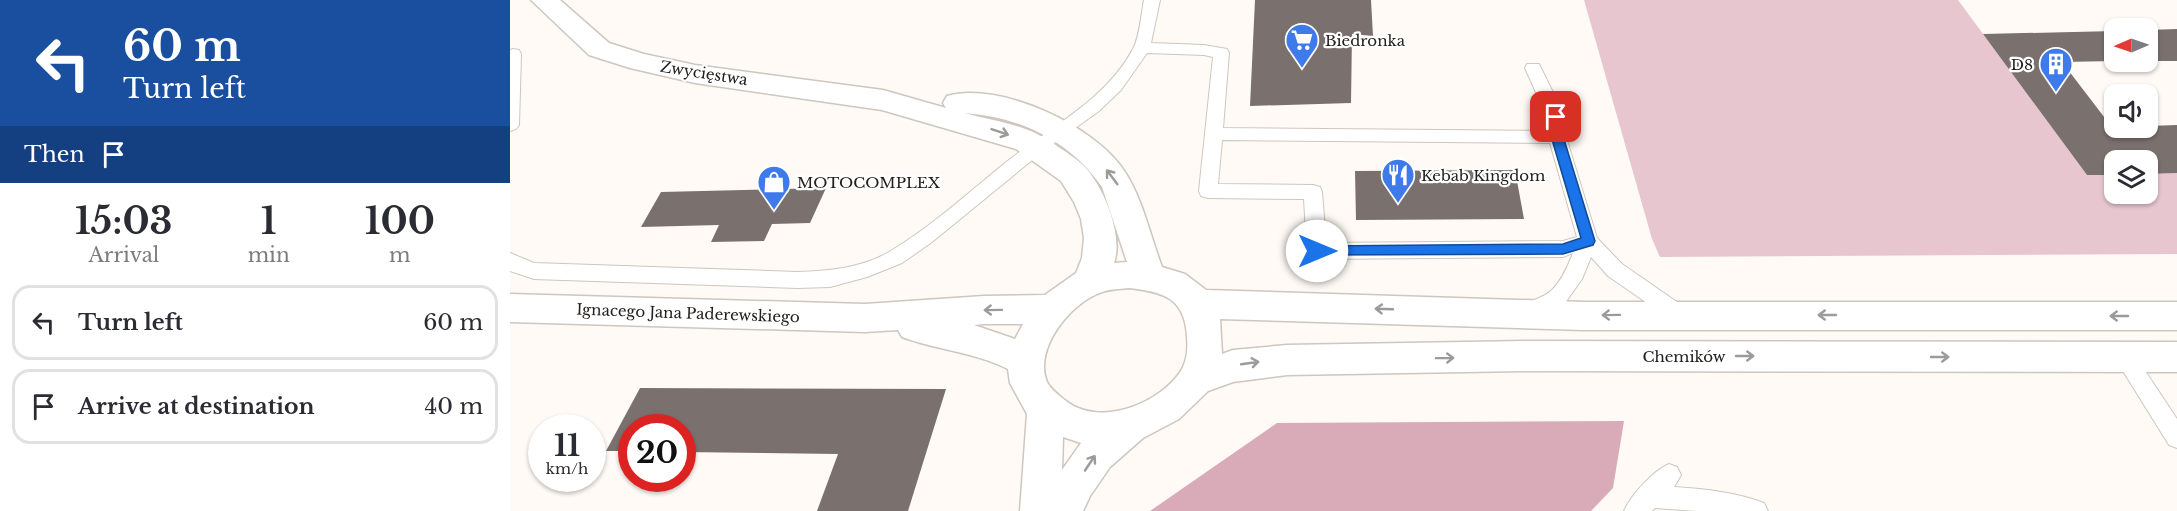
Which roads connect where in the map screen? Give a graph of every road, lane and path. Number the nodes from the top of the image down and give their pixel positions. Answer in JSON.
{"nodes":[{"id":1,"x":544,"y":0,"type":"edge"},
{"id":2,"x":1152,"y":0,"type":"edge"},
{"id":3,"x":1142,"y":48,"type":"junction"},
{"id":4,"x":513,"y":54,"type":"dead end"},
{"id":5,"x":1533,"y":68,"type":"dead end"},
{"id":6,"x":883,"y":100,"type":"junction"},
{"id":7,"x":510,"y":125,"type":"edge"},
{"id":8,"x":1062,"y":130,"type":"junction"},
{"id":9,"x":1214,"y":134,"type":"junction"},
{"id":10,"x":1557,"y":136,"type":"junction"},
{"id":11,"x":1036,"y":148,"type":"junction"},
{"id":12,"x":1588,"y":241,"type":"junction"},
{"id":13,"x":510,"y":261,"type":"edge"},
{"id":14,"x":1149,"y":276,"type":"junction"},
{"id":15,"x":1090,"y":281,"type":"junction"},
{"id":16,"x":1198,"y":304,"type":"junction"},
{"id":17,"x":510,"y":308,"type":"edge"},
{"id":18,"x":1051,"y":309,"type":"junction"},
{"id":19,"x":1525,"y":314,"type":"junction"},
{"id":20,"x":1680,"y":315,"type":"junction"},
{"id":21,"x":2177,"y":316,"type":"edge"},
{"id":22,"x":865,"y":318,"type":"junction"},
{"id":23,"x":2125,"y":357,"type":"junction"},
{"id":24,"x":2177,"y":357,"type":"edge"},
{"id":25,"x":1026,"y":360,"type":"junction"},
{"id":26,"x":1194,"y":380,"type":"junction"},
{"id":27,"x":1046,"y":410,"type":"junction"},
{"id":28,"x":1130,"y":425,"type":"junction"},
{"id":29,"x":2177,"y":438,"type":"edge"},
{"id":30,"x":1669,"y":475,"type":"dead end"},
{"id":31,"x":1643,"y":504,"type":"edge"},
{"id":32,"x":1040,"y":511,"type":"edge"},
{"id":33,"x":1063,"y":511,"type":"edge"},
{"id":34,"x":1756,"y":511,"type":"edge"}],
"edges":[{"from":1,"to":6,"type":"main road","name":"Zwycięstwa"},
{"from":2,"to":3,"type":"lane"},
{"from":3,"to":8,"type":"lane"},
{"from":3,"to":9,"type":"lane"},
{"from":4,"to":7,"type":"lane"},
{"from":5,"to":10,"type":"lane"},
{"from":6,"to":8,"type":"main road","name":"Zwycięstwa"},
{"from":6,"to":11,"type":"main road","name":"Zwycięstwa","one_way":true},
{"from":8,"to":11,"type":"lane"},
{"from":14,"to":8,"type":"main road","name":"Zwycięstwa","one_way":true},
{"from":9,"to":10,"type":"lane"},
{"from":9,"to":12,"type":"lane"},
{"from":10,"to":12,"type":"lane"},
{"from":11,"to":13,"type":"lane"},
{"from":11,"to":15,"type":"main road","name":"Zwycięstwa"},
{"from":12,"to":19,"type":"lane"},
{"from":12,"to":20,"type":"lane"},
{"from":14,"to":15,"type":"main road"},
{"from":14,"to":16,"type":"main road"},
{"from":15,"to":18,"type":"main road"},
{"from":19,"to":16,"type":"main road","one_way":true},
{"from":16,"to":26,"type":"main road"},
{"from":17,"to":22,"type":"main road","name":"Ignacego Jana Paderewskiego"},
{"from":18,"to":22,"type":"main road","name":"Ignacego Jana Paderewskiego","one_way":true},
{"from":18,"to":25,"type":"main road"},
{"from":20,"to":19,"type":"main road","one_way":true},
{"from":21,"to":20,"type":"main road","one_way":true},
{"from":22,"to":25,"type":"main road","name":"Ignacego Jana Paderewskiego"},
{"from":23,"to":24,"type":"main road","name":"Chemików"},
{"from":26,"to":23,"type":"main road","name":"Chemików","one_way":true},
{"from":23,"to":29,"type":"lane"},
{"from":25,"to":27,"type":"main road"},
{"from":26,"to":28,"type":"main road"},
{"from":27,"to":28,"type":"main road"},
{"from":27,"to":32,"type":"main road"},
{"from":33,"to":28,"type":"main road","one_way":true},
{"from":30,"to":31,"type":"lane"},
{"from":31,"to":34,"type":"lane"}]}
